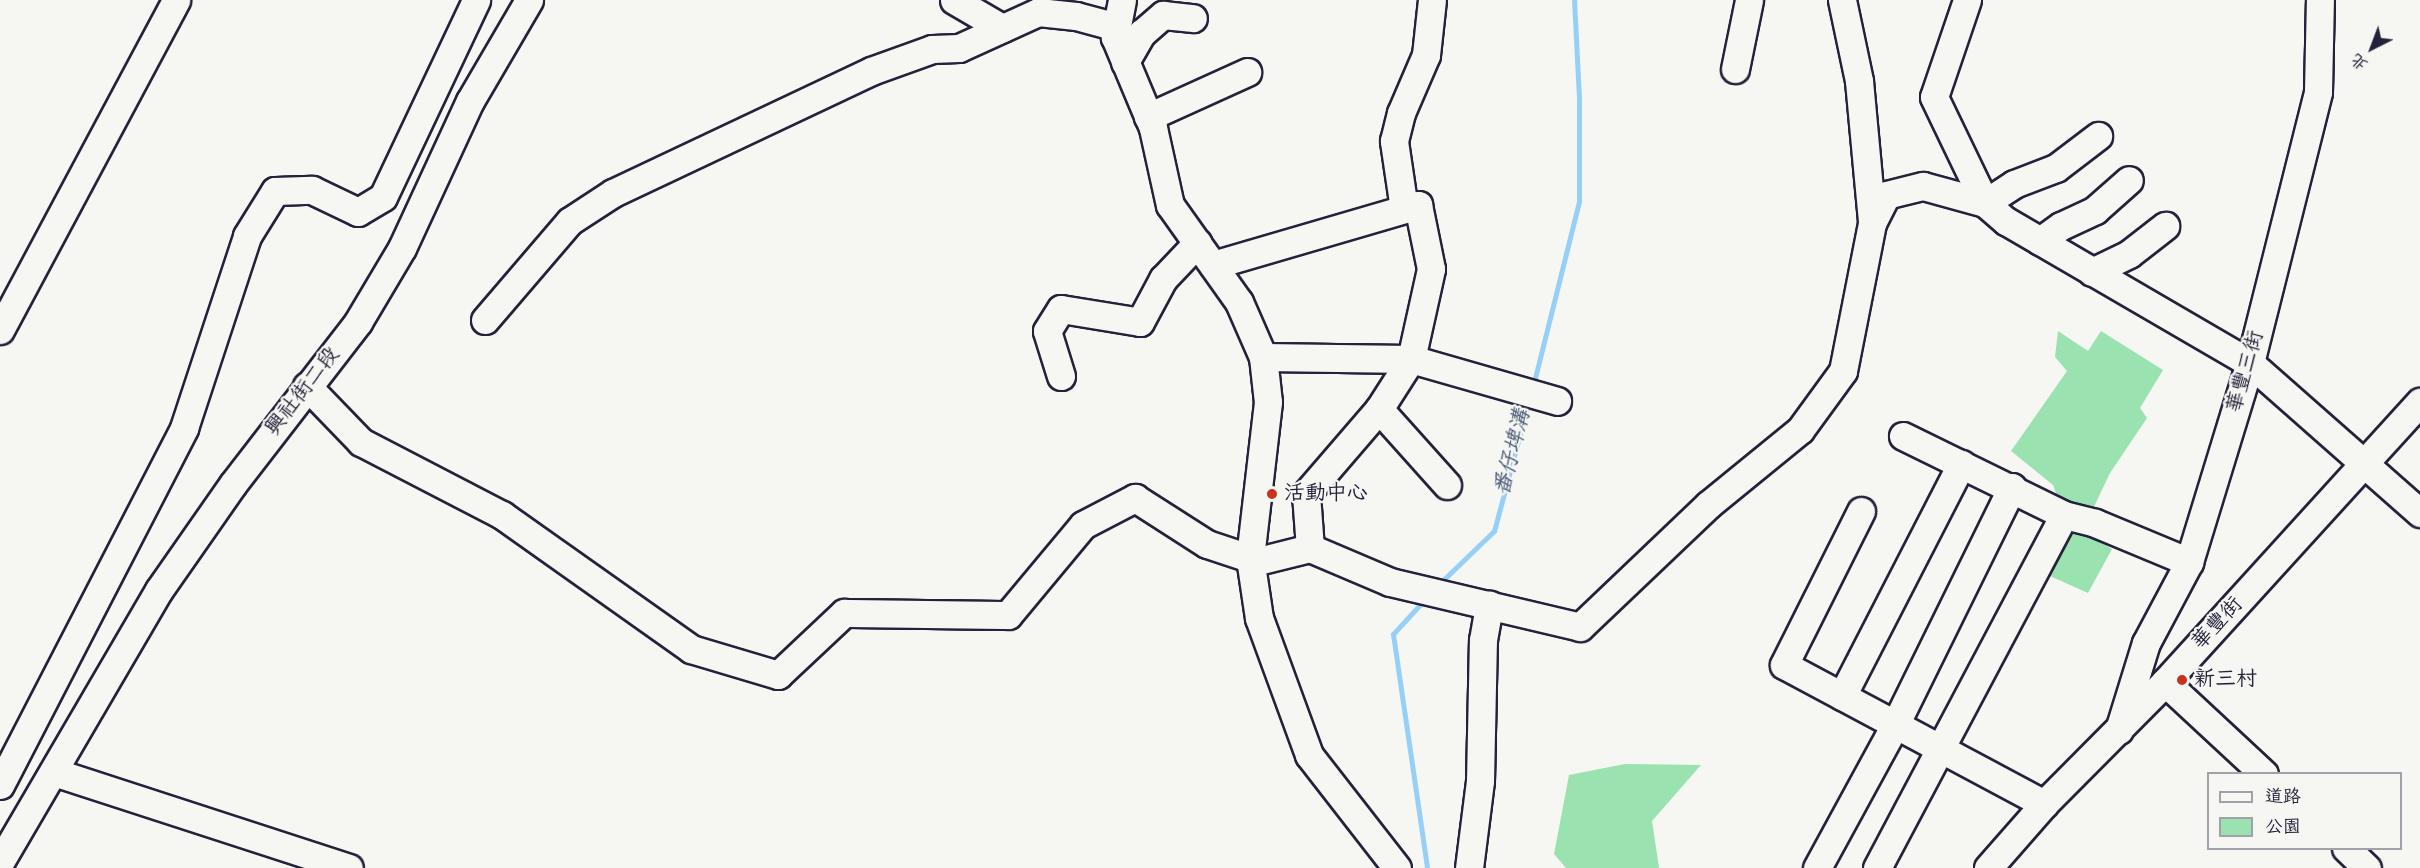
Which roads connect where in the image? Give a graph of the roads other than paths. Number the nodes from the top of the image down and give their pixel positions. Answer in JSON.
{"nodes":[{"id":1,"x":176,"y":0,"type":"edge"},
{"id":2,"x":476,"y":0,"type":"edge"},
{"id":3,"x":529,"y":0,"type":"edge"},
{"id":4,"x":954,"y":0,"type":"edge"},
{"id":5,"x":1122,"y":0,"type":"edge"},
{"id":6,"x":1432,"y":0,"type":"edge"},
{"id":7,"x":1749,"y":0,"type":"edge"},
{"id":8,"x":1842,"y":0,"type":"edge"},
{"id":9,"x":1967,"y":0,"type":"edge"},
{"id":10,"x":2320,"y":0,"type":"edge"},
{"id":11,"x":1193,"y":18,"type":"dead end"},
{"id":12,"x":1117,"y":27,"type":"junction"},
{"id":13,"x":1002,"y":28,"type":"junction"},
{"id":14,"x":1125,"y":62,"type":"junction"},
{"id":15,"x":1735,"y":69,"type":"dead end"},
{"id":16,"x":1247,"y":72,"type":"dead end"},
{"id":17,"x":1148,"y":117,"type":"junction"},
{"id":18,"x":2098,"y":136,"type":"dead end"},
{"id":19,"x":2129,"y":180,"type":"dead end"},
{"id":20,"x":1985,"y":203,"type":"junction"},
{"id":21,"x":1404,"y":209,"type":"junction"},
{"id":22,"x":1872,"y":223,"type":"junction"},
{"id":23,"x":2165,"y":226,"type":"dead end"},
{"id":24,"x":2040,"y":241,"type":"junction"},
{"id":25,"x":1197,"y":243,"type":"junction"},
{"id":26,"x":1213,"y":265,"type":"junction"},
{"id":27,"x":2092,"y":272,"type":"junction"},
{"id":28,"x":485,"y":320,"type":"dead end"},
{"id":29,"x":0,"y":330,"type":"edge"},
{"id":30,"x":1263,"y":357,"type":"junction"},
{"id":31,"x":1411,"y":358,"type":"junction"},
{"id":32,"x":2250,"y":363,"type":"junction"},
{"id":33,"x":1061,"y":375,"type":"dead end"},
{"id":34,"x":307,"y":387,"type":"junction"},
{"id":35,"x":1557,"y":401,"type":"dead end"},
{"id":36,"x":2420,"y":402,"type":"edge"},
{"id":37,"x":1379,"y":409,"type":"junction"},
{"id":38,"x":1903,"y":436,"type":"dead end"},
{"id":39,"x":1961,"y":464,"type":"junction"},
{"id":40,"x":2366,"y":464,"type":"junction"},
{"id":41,"x":1447,"y":485,"type":"dead end"},
{"id":42,"x":2012,"y":487,"type":"junction"},
{"id":43,"x":1862,"y":511,"type":"dead end"},
{"id":44,"x":2420,"y":513,"type":"edge"},
{"id":45,"x":2064,"y":515,"type":"junction"},
{"id":46,"x":1310,"y":548,"type":"junction"},
{"id":47,"x":1250,"y":558,"type":"junction"},
{"id":48,"x":2189,"y":562,"type":"junction"},
{"id":49,"x":1489,"y":605,"type":"junction"},
{"id":50,"x":2165,"y":682,"type":"junction"},
{"id":51,"x":1842,"y":696,"type":"junction"},
{"id":52,"x":1896,"y":723,"type":"junction"},
{"id":53,"x":2119,"y":730,"type":"junction"},
{"id":54,"x":1941,"y":748,"type":"junction"},
{"id":55,"x":54,"y":772,"type":"junction"},
{"id":56,"x":2262,"y":772,"type":"edge"},
{"id":57,"x":0,"y":785,"type":"edge"},
{"id":58,"x":2044,"y":804,"type":"junction"},
{"id":59,"x":2347,"y":850,"type":"edge"},
{"id":60,"x":0,"y":862,"type":"edge"},
{"id":61,"x":349,"y":868,"type":"edge"},
{"id":62,"x":1397,"y":868,"type":"edge"},
{"id":63,"x":1469,"y":868,"type":"edge"},
{"id":64,"x":1817,"y":868,"type":"edge"},
{"id":65,"x":1877,"y":868,"type":"edge"},
{"id":66,"x":1988,"y":868,"type":"edge"},
{"id":67,"x":2367,"y":868,"type":"edge"}],
"edges":[{"from":1,"to":29,"type":"street"},
{"from":2,"to":57,"type":"street"},
{"from":3,"to":34,"type":"street","name":"興社街二段"},
{"from":4,"to":13,"type":"street"},
{"from":5,"to":12,"type":"street"},
{"from":6,"to":21,"type":"street"},
{"from":7,"to":15,"type":"street"},
{"from":8,"to":22,"type":"street"},
{"from":9,"to":20,"type":"street"},
{"from":10,"to":32,"type":"street","name":"華豐三街"},
{"from":11,"to":14,"type":"street"},
{"from":12,"to":13,"type":"street"},
{"from":12,"to":14,"type":"street"},
{"from":13,"to":28,"type":"street"},
{"from":14,"to":17,"type":"street"},
{"from":16,"to":17,"type":"street"},
{"from":17,"to":25,"type":"street"},
{"from":18,"to":20,"type":"street"},
{"from":19,"to":24,"type":"street"},
{"from":20,"to":22,"type":"street"},
{"from":20,"to":24,"type":"street"},
{"from":21,"to":26,"type":"street"},
{"from":21,"to":31,"type":"street"},
{"from":22,"to":49,"type":"street"},
{"from":23,"to":27,"type":"street"},
{"from":24,"to":27,"type":"street"},
{"from":25,"to":26,"type":"street"},
{"from":25,"to":33,"type":"street"},
{"from":26,"to":30,"type":"street"},
{"from":27,"to":32,"type":"street"},
{"from":30,"to":31,"type":"street"},
{"from":30,"to":47,"type":"street"},
{"from":31,"to":35,"type":"street"},
{"from":31,"to":37,"type":"street"},
{"from":32,"to":40,"type":"street"},
{"from":32,"to":48,"type":"street","name":"華豐三街"},
{"from":34,"to":47,"type":"street"},
{"from":34,"to":55,"type":"street","name":"興社街二段"},
{"from":36,"to":40,"type":"street","name":"華豐街"},
{"from":37,"to":41,"type":"street"},
{"from":37,"to":46,"type":"street"},
{"from":38,"to":39,"type":"street"},
{"from":39,"to":42,"type":"street"},
{"from":39,"to":51,"type":"street"},
{"from":40,"to":44,"type":"street"},
{"from":40,"to":50,"type":"street","name":"華豐街"},
{"from":42,"to":45,"type":"street"},
{"from":42,"to":52,"type":"street"},
{"from":43,"to":51,"type":"street"},
{"from":45,"to":48,"type":"street"},
{"from":45,"to":54,"type":"street"},
{"from":46,"to":47,"type":"street"},
{"from":46,"to":49,"type":"street"},
{"from":47,"to":62,"type":"street"},
{"from":48,"to":53,"type":"street","name":"華豐三街"},
{"from":49,"to":63,"type":"street"},
{"from":50,"to":53,"type":"street","name":"華豐街"},
{"from":50,"to":56,"type":"street"},
{"from":51,"to":52,"type":"street"},
{"from":52,"to":54,"type":"street"},
{"from":52,"to":64,"type":"street"},
{"from":53,"to":58,"type":"street","name":"華豐街"},
{"from":54,"to":58,"type":"street"},
{"from":54,"to":65,"type":"street"},
{"from":55,"to":60,"type":"street","name":"興社街二段"},
{"from":55,"to":61,"type":"street"},
{"from":58,"to":66,"type":"street","name":"華豐街"},
{"from":59,"to":67,"type":"street"}]}
